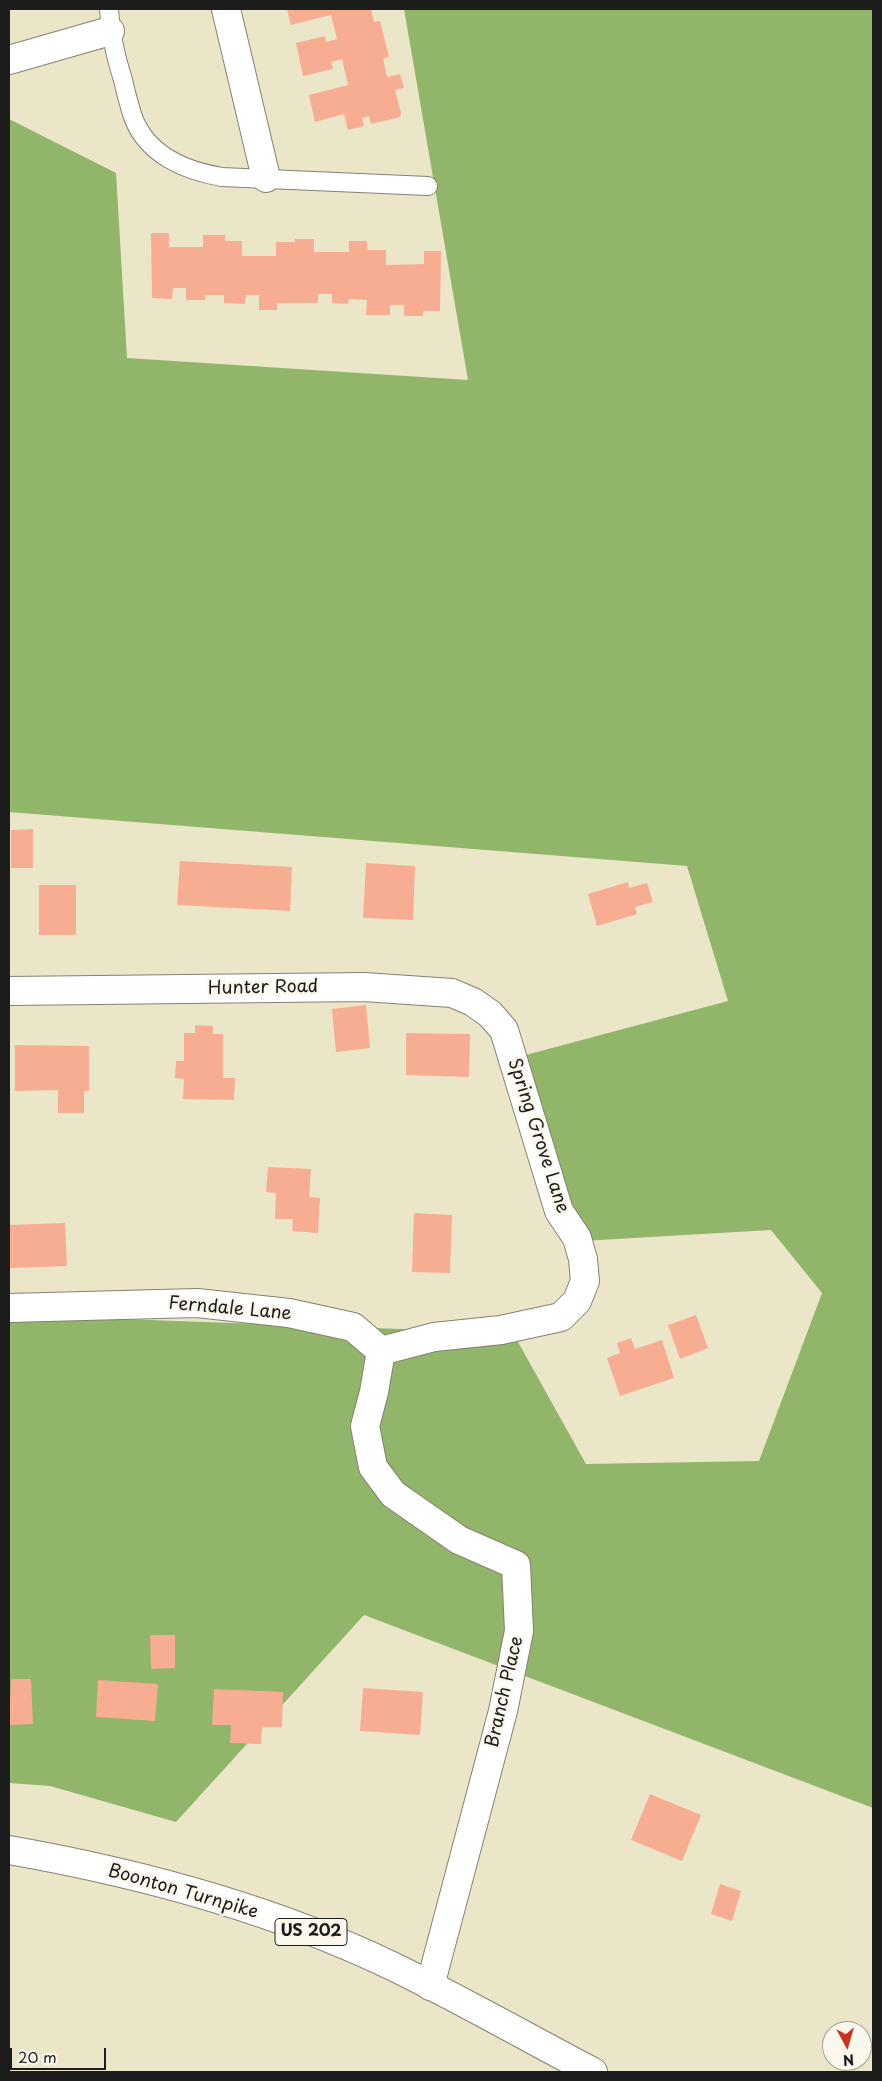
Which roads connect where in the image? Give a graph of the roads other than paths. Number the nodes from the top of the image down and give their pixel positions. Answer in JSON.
{"nodes":[{"id":1,"x":226,"y":9,"type":"edge"},
{"id":2,"x":109,"y":20,"type":"edge"},
{"id":3,"x":9,"y":60,"type":"edge"},
{"id":4,"x":266,"y":178,"type":"junction"},
{"id":5,"x":428,"y":186,"type":"dead end"},
{"id":6,"x":9,"y":991,"type":"edge"},
{"id":7,"x":504,"y":1030,"type":"joint"},
{"id":8,"x":9,"y":1308,"type":"edge"},
{"id":9,"x":381,"y":1351,"type":"junction"},
{"id":10,"x":9,"y":1850,"type":"edge"},
{"id":11,"x":430,"y":1986,"type":"junction"},
{"id":12,"x":593,"y":2072,"type":"edge"}],
"edges":[{"from":1,"to":4,"type":"street"},
{"from":2,"to":3,"type":"street"},
{"from":2,"to":4,"type":"lane"},
{"from":4,"to":5,"type":"lane"},
{"from":6,"to":7,"type":"street","name":"Hunter Road"},
{"from":7,"to":9,"type":"street","name":"Spring Grove Lane"},
{"from":8,"to":9,"type":"street","name":"Ferndale Lane"},
{"from":9,"to":11,"type":"street","name":"Branch Place"},
{"from":10,"to":11,"type":"street","name":"Boonton Turnpike","number":"US 202"},
{"from":11,"to":12,"type":"street","name":"Boonton Turnpike","number":"US 202"}]}
